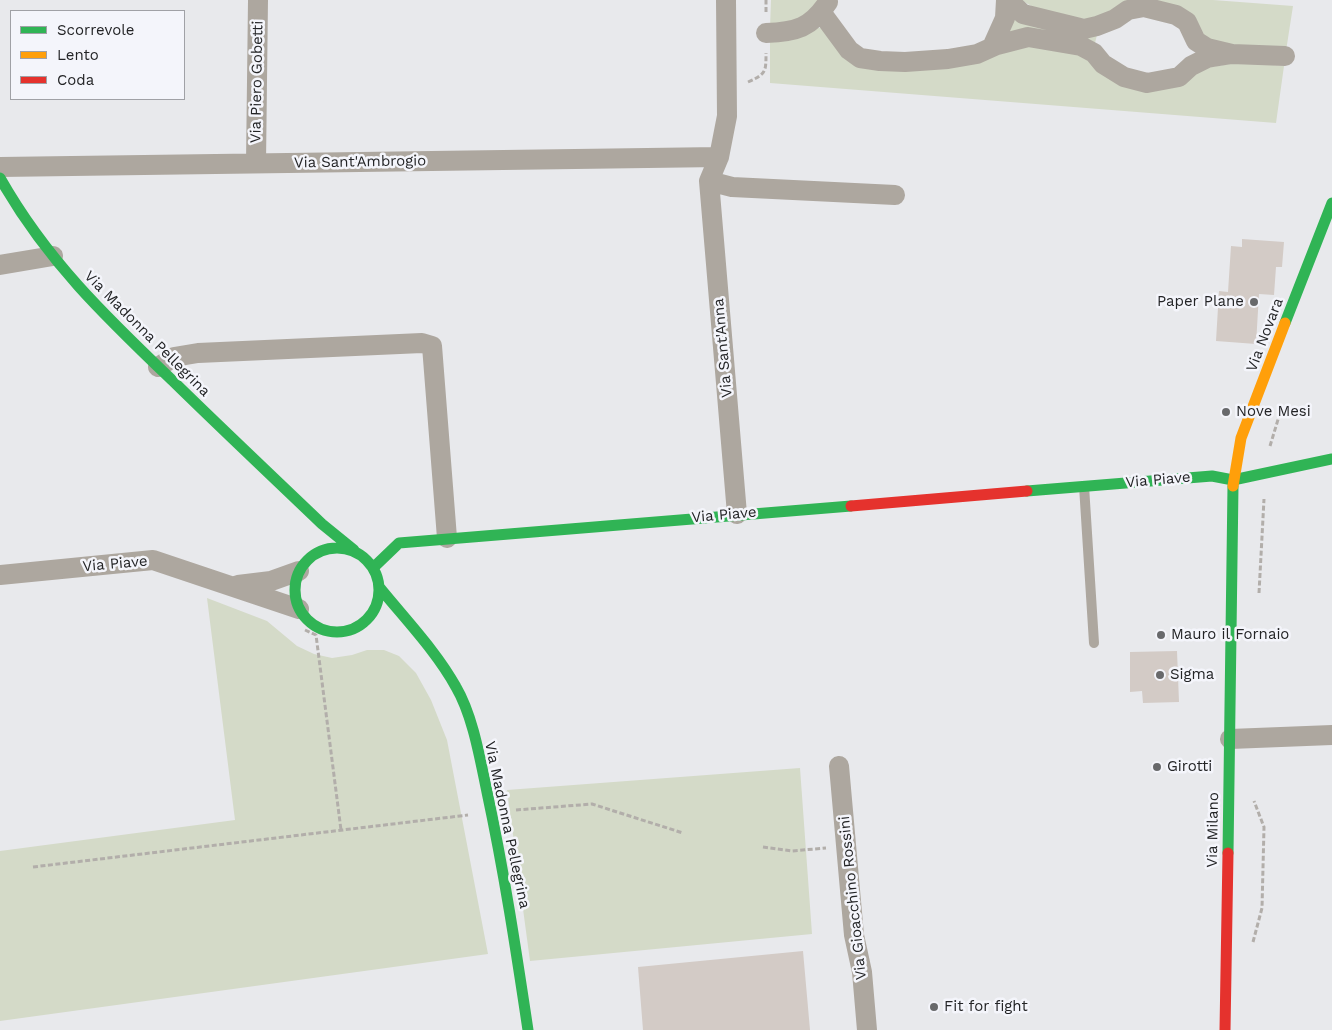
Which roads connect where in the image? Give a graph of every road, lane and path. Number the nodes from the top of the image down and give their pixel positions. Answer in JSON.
{"nodes":[{"id":1,"x":258,"y":0,"type":"edge"},
{"id":2,"x":726,"y":0,"type":"edge"},
{"id":3,"x":766,"y":0,"type":"edge"},
{"id":4,"x":1007,"y":0,"type":"edge"},
{"id":5,"x":824,"y":6,"type":"edge"},
{"id":6,"x":766,"y":33,"type":"junction"},
{"id":7,"x":992,"y":47,"type":"junction"},
{"id":8,"x":1232,"y":54,"type":"junction"},
{"id":9,"x":1285,"y":56,"type":"dead end"},
{"id":10,"x":744,"y":88,"type":"dead end"},
{"id":11,"x":720,"y":157,"type":"junction"},
{"id":12,"x":256,"y":163,"type":"junction"},
{"id":13,"x":0,"y":167,"type":"edge"},
{"id":14,"x":0,"y":178,"type":"edge"},
{"id":15,"x":709,"y":181,"type":"junction"},
{"id":16,"x":895,"y":195,"type":"dead end"},
{"id":17,"x":1332,"y":203,"type":"edge"},
{"id":18,"x":53,"y":256,"type":"junction"},
{"id":19,"x":0,"y":265,"type":"edge"},
{"id":20,"x":158,"y":367,"type":"junction"},
{"id":21,"x":1281,"y":408,"type":"dead end"},
{"id":22,"x":1332,"y":459,"type":"edge"},
{"id":23,"x":1266,"y":473,"type":"junction"},
{"id":24,"x":1233,"y":480,"type":"junction"},
{"id":25,"x":1084,"y":486,"type":"junction"},
{"id":26,"x":292,"y":496,"type":"junction"},
{"id":27,"x":738,"y":514,"type":"junction"},
{"id":28,"x":304,"y":523,"type":"dead end"},
{"id":29,"x":447,"y":538,"type":"junction"},
{"id":30,"x":306,"y":544,"type":"dead end"},
{"id":31,"x":354,"y":550,"type":"junction"},
{"id":32,"x":302,"y":566,"type":"junction"},
{"id":33,"x":374,"y":567,"type":"junction"},
{"id":34,"x":0,"y":575,"type":"edge"},
{"id":35,"x":226,"y":585,"type":"junction"},
{"id":36,"x":380,"y":588,"type":"junction"},
{"id":37,"x":1258,"y":598,"type":"dead end"},
{"id":38,"x":299,"y":618,"type":"junction"},
{"id":39,"x":401,"y":634,"type":"dead end"},
{"id":40,"x":420,"y":640,"type":"junction"},
{"id":41,"x":1094,"y":643,"type":"dead end"},
{"id":42,"x":1332,"y":735,"type":"edge"},
{"id":43,"x":1230,"y":739,"type":"junction"},
{"id":44,"x":839,"y":766,"type":"dead end"},
{"id":45,"x":1254,"y":799,"type":"dead end"},
{"id":46,"x":492,"y":812,"type":"junction"},
{"id":47,"x":341,"y":830,"type":"junction"},
{"id":48,"x":683,"y":833,"type":"dead end"},
{"id":49,"x":846,"y":846,"type":"junction"},
{"id":50,"x":763,"y":847,"type":"dead end"},
{"id":51,"x":33,"y":867,"type":"dead end"},
{"id":52,"x":1252,"y":949,"type":"dead end"},
{"id":53,"x":528,"y":1030,"type":"edge"},
{"id":54,"x":867,"y":1030,"type":"edge"},
{"id":55,"x":1225,"y":1030,"type":"edge"}],
"edges":[{"from":1,"to":12,"type":"street","name":"Via Piero Gobetti"},
{"from":2,"to":11,"type":"street","name":"Via Sant'Anna"},
{"from":3,"to":6,"type":"path"},
{"from":4,"to":7,"type":"street"},
{"from":4,"to":8,"type":"street"},
{"from":5,"to":6,"type":"street"},
{"from":5,"to":7,"type":"street"},
{"from":6,"to":10,"type":"path"},
{"from":7,"to":8,"type":"street"},
{"from":8,"to":9,"type":"street"},
{"from":11,"to":12,"type":"street","name":"Via Sant'Ambrogio"},
{"from":11,"to":15,"type":"street","name":"Via Sant'Anna"},
{"from":12,"to":13,"type":"street","name":"Via Sant'Ambrogio"},
{"from":14,"to":18,"type":"street","name":"Via Madonna Pellegrina"},
{"from":15,"to":16,"type":"street"},
{"from":15,"to":27,"type":"street","name":"Via Sant'Anna"},
{"from":17,"to":24,"type":"street","name":"Via Novara"},
{"from":18,"to":19,"type":"street"},
{"from":18,"to":20,"type":"street","name":"Via Madonna Pellegrina"},
{"from":20,"to":26,"type":"street","name":"Via Madonna Pellegrina"},
{"from":20,"to":29,"type":"street"},
{"from":21,"to":23,"type":"path"},
{"from":22,"to":23,"type":"street"},
{"from":23,"to":24,"type":"street"},
{"from":23,"to":37,"type":"path"},
{"from":24,"to":25,"type":"street","name":"Via Piave"},
{"from":24,"to":43,"type":"street","name":"Via Milano"},
{"from":25,"to":27,"type":"street","name":"Via Piave"},
{"from":25,"to":41,"type":"lane"},
{"from":26,"to":28,"type":"street","name":"Via Madonna Pellegrina"},
{"from":26,"to":31,"type":"street","name":"Via Madonna Pellegrina"},
{"from":27,"to":29,"type":"street","name":"Via Piave"},
{"from":29,"to":33,"type":"street","name":"Via Piave"},
{"from":30,"to":32,"type":"street"},
{"from":31,"to":32,"type":"street"},
{"from":31,"to":33,"type":"street"},
{"from":32,"to":35,"type":"street","name":"Via Piave"},
{"from":32,"to":38,"type":"street"},
{"from":33,"to":36,"type":"street"},
{"from":34,"to":35,"type":"street","name":"Via Piave"},
{"from":35,"to":38,"type":"street","name":"Via Piave"},
{"from":36,"to":38,"type":"street"},
{"from":36,"to":40,"type":"street","name":"Via Madonna Pellegrina"},
{"from":38,"to":47,"type":"path"},
{"from":39,"to":40,"type":"street"},
{"from":40,"to":46,"type":"street","name":"Via Madonna Pellegrina"},
{"from":42,"to":43,"type":"street"},
{"from":43,"to":55,"type":"street","name":"Via Milano"},
{"from":44,"to":49,"type":"street","name":"Via Gioacchino Rossini"},
{"from":45,"to":52,"type":"path"},
{"from":46,"to":47,"type":"path"},
{"from":46,"to":48,"type":"path"},
{"from":46,"to":53,"type":"street","name":"Via Madonna Pellegrina"},
{"from":47,"to":51,"type":"path"},
{"from":49,"to":50,"type":"path"},
{"from":49,"to":54,"type":"street","name":"Via Gioacchino Rossini"}]}
